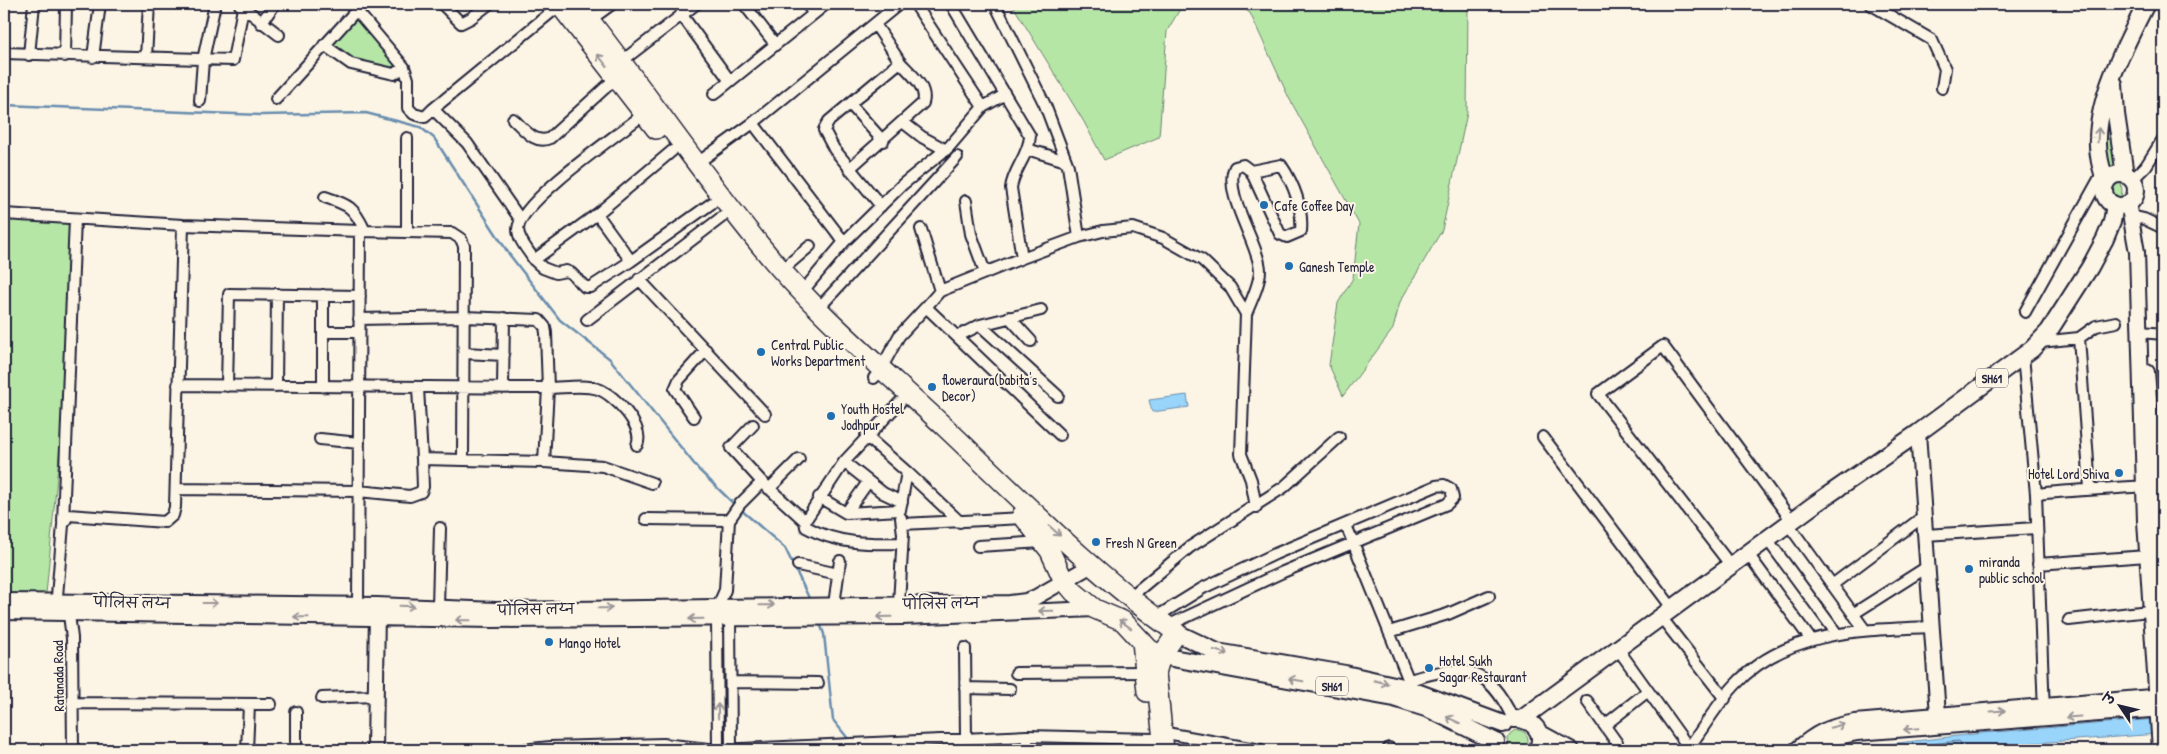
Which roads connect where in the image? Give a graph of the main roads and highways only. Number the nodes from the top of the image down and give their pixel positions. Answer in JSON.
{"nodes":[{"id":1,"x":565,"y":4,"type":"edge"},
{"id":2,"x":2146,"y":4,"type":"edge"},
{"id":3,"x":619,"y":69,"type":"junction"},
{"id":4,"x":2114,"y":77,"type":"junction"},
{"id":5,"x":2104,"y":178,"type":"junction"},
{"id":6,"x":2128,"y":178,"type":"junction"},
{"id":7,"x":2124,"y":208,"type":"junction"},
{"id":8,"x":877,"y":373,"type":"junction"},
{"id":9,"x":1167,"y":625,"type":"junction"},
{"id":10,"x":1142,"y":642,"type":"junction"},
{"id":11,"x":1161,"y":656,"type":"junction"},
{"id":12,"x":1523,"y":724,"type":"junction"},
{"id":13,"x":1158,"y":743,"type":"edge"},
{"id":14,"x":1497,"y":746,"type":"edge"},
{"id":15,"x":1537,"y":750,"type":"edge"}],
"edges":[{"from":3,"to":1,"type":"highway","one_way":true},
{"from":1,"to":3,"type":"highway"},
{"from":2,"to":4,"type":"main road","number":"SH61"},
{"from":3,"to":8,"type":"highway"},
{"from":3,"to":8,"type":"highway"},
{"from":5,"to":4,"type":"main road","number":"SH61","one_way":true},
{"from":4,"to":6,"type":"main road","number":"SH61"},
{"from":5,"to":6,"type":"main road"},
{"from":5,"to":7,"type":"main road","number":"SH61"},
{"from":6,"to":7,"type":"main road","number":"SH61"},
{"from":7,"to":12,"type":"main road","number":"SH61"},
{"from":8,"to":9,"type":"highway","one_way":true},
{"from":10,"to":8,"type":"highway","one_way":true},
{"from":9,"to":11,"type":"highway"},
{"from":9,"to":12,"type":"main road","number":"SH61","one_way":true},
{"from":10,"to":11,"type":"highway"},
{"from":10,"to":13,"type":"highway"},
{"from":11,"to":13,"type":"highway"},
{"from":14,"to":11,"type":"main road","number":"SH61","one_way":true},
{"from":12,"to":14,"type":"main road","number":"SH61"},
{"from":12,"to":15,"type":"main road"}]}
